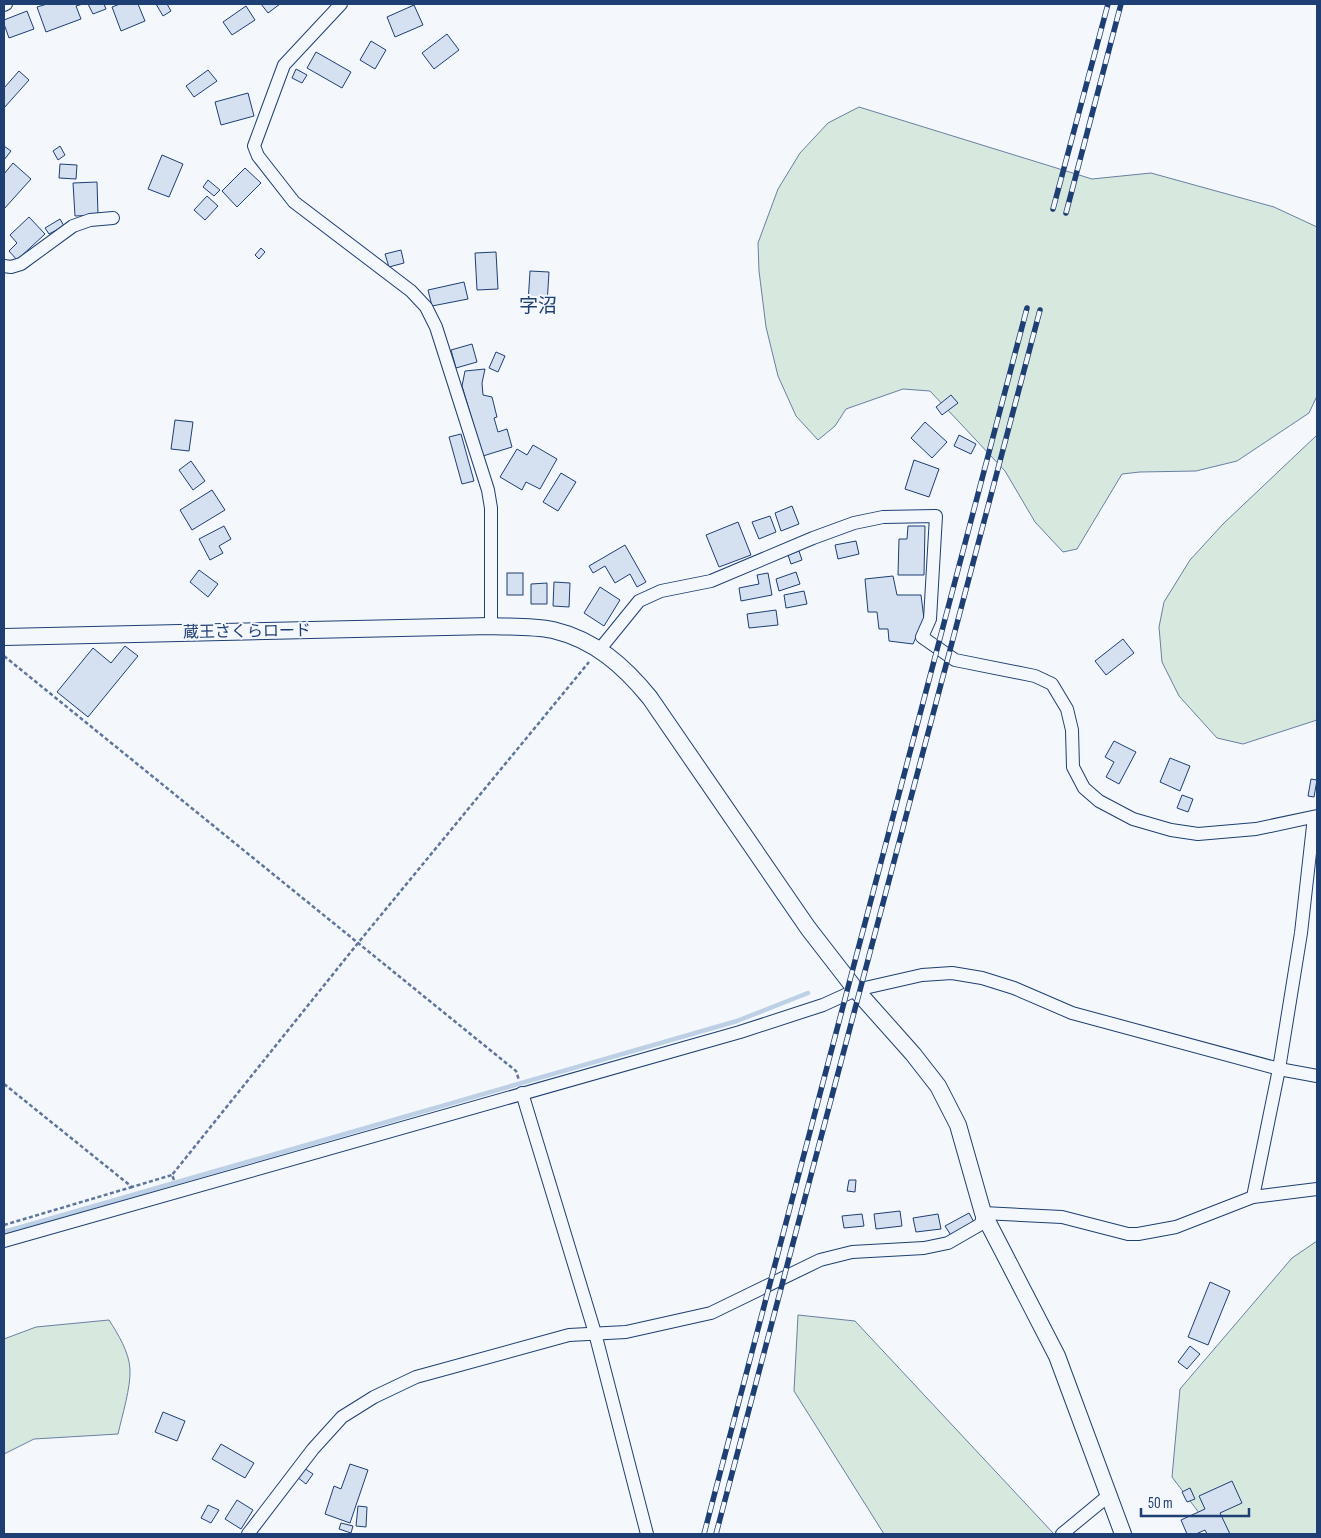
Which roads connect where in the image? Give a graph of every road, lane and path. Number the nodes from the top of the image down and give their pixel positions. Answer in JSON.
{"nodes":[{"id":1,"x":341,"y":4,"type":"edge"},
{"id":2,"x":113,"y":218,"type":"dead end"},
{"id":3,"x":4,"y":266,"type":"edge"},
{"id":4,"x":491,"y":626,"type":"junction"},
{"id":5,"x":4,"y":637,"type":"edge"},
{"id":6,"x":600,"y":649,"type":"junction"},
{"id":7,"x":4,"y":656,"type":"edge"},
{"id":8,"x":1316,"y":817,"type":"edge"},
{"id":9,"x":358,"y":943,"type":"junction"},
{"id":10,"x":856,"y":990,"type":"junction"},
{"id":11,"x":1279,"y":1069,"type":"junction"},
{"id":12,"x":1317,"y":1076,"type":"edge"},
{"id":13,"x":518,"y":1078,"type":"dead end"},
{"id":14,"x":4,"y":1084,"type":"edge"},
{"id":15,"x":522,"y":1093,"type":"junction"},
{"id":16,"x":132,"y":1187,"type":"junction"},
{"id":17,"x":1317,"y":1189,"type":"edge"},
{"id":18,"x":1253,"y":1196,"type":"junction"},
{"id":19,"x":983,"y":1213,"type":"junction"},
{"id":20,"x":4,"y":1225,"type":"edge"},
{"id":21,"x":4,"y":1241,"type":"edge"},
{"id":22,"x":595,"y":1333,"type":"junction"},
{"id":23,"x":1108,"y":1496,"type":"junction"},
{"id":24,"x":248,"y":1534,"type":"edge"},
{"id":25,"x":647,"y":1534,"type":"edge"},
{"id":26,"x":1062,"y":1534,"type":"edge"},
{"id":27,"x":1122,"y":1534,"type":"edge"}],
"edges":[{"from":1,"to":4,"type":"street"},
{"from":2,"to":3,"type":"street"},
{"from":4,"to":5,"type":"street","name":"蔵王さくらロード"},
{"from":4,"to":6,"type":"street","name":"蔵王さくらロード"},
{"from":6,"to":8,"type":"street"},
{"from":6,"to":9,"type":"path"},
{"from":6,"to":10,"type":"street","name":"蔵王さくらロード"},
{"from":7,"to":9,"type":"path"},
{"from":8,"to":11,"type":"street"},
{"from":9,"to":13,"type":"path"},
{"from":9,"to":16,"type":"path"},
{"from":10,"to":11,"type":"street"},
{"from":10,"to":15,"type":"street"},
{"from":10,"to":19,"type":"street","name":"蔵王さくらロード"},
{"from":11,"to":12,"type":"street"},
{"from":11,"to":18,"type":"street"},
{"from":14,"to":16,"type":"path"},
{"from":15,"to":21,"type":"street"},
{"from":15,"to":22,"type":"street"},
{"from":16,"to":20,"type":"path"},
{"from":17,"to":18,"type":"street"},
{"from":18,"to":19,"type":"street"},
{"from":19,"to":22,"type":"street"},
{"from":19,"to":23,"type":"street","name":"蔵王さくらロード"},
{"from":22,"to":24,"type":"street"},
{"from":22,"to":25,"type":"street"},
{"from":23,"to":26,"type":"street"},
{"from":23,"to":27,"type":"street","name":"蔵王さくらロード"}]}
